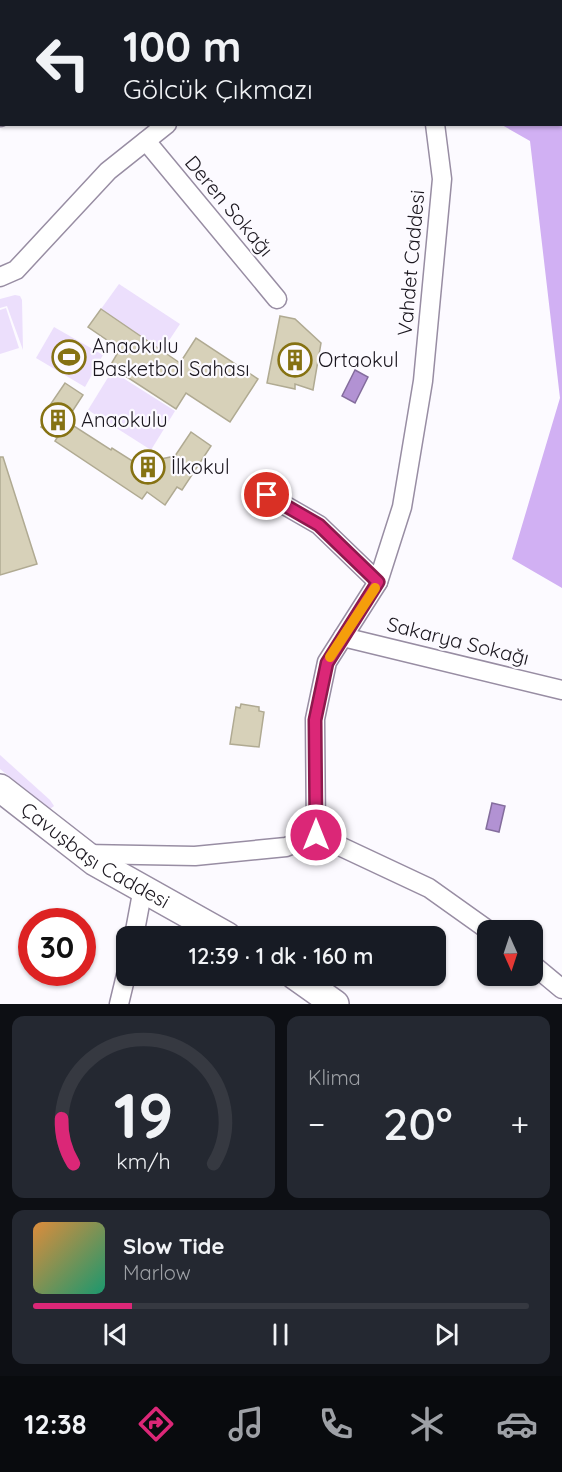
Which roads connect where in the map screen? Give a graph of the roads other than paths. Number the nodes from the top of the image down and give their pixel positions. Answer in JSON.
{"nodes":[{"id":1,"x":165,"y":126,"type":"edge"},
{"id":2,"x":435,"y":126,"type":"edge"},
{"id":3,"x":146,"y":141,"type":"junction"},
{"id":4,"x":0,"y":277,"type":"edge"},
{"id":5,"x":277,"y":299,"type":"dead end"},
{"id":6,"x":267,"y":495,"type":"dead end"},
{"id":7,"x":378,"y":582,"type":"junction"},
{"id":8,"x":343,"y":637,"type":"junction"},
{"id":9,"x":562,"y":690,"type":"edge"},
{"id":10,"x":0,"y":788,"type":"edge"},
{"id":11,"x":316,"y":835,"type":"junction"},
{"id":12,"x":85,"y":854,"type":"junction"},
{"id":13,"x":143,"y":888,"type":"junction"},
{"id":14,"x":477,"y":922,"type":"edge"},
{"id":15,"x":136,"y":926,"type":"edge"},
{"id":16,"x":210,"y":926,"type":"edge"},
{"id":17,"x":543,"y":973,"type":"edge"},
{"id":18,"x":123,"y":986,"type":"edge"},
{"id":19,"x":307,"y":986,"type":"edge"},
{"id":20,"x":562,"y":989,"type":"edge"},
{"id":21,"x":325,"y":1001,"type":"edge"},
{"id":22,"x":119,"y":1004,"type":"edge"}],
"edges":[{"from":1,"to":3,"type":"street"},
{"from":2,"to":7,"type":"street","name":"Vahdet Caddesi"},
{"from":3,"to":4,"type":"street"},
{"from":3,"to":5,"type":"street","name":"Deren Sokağı"},
{"from":6,"to":7,"type":"street"},
{"from":7,"to":8,"type":"street","name":"Vahdet Caddesi"},
{"from":8,"to":9,"type":"street","name":"Sakarya Sokağı"},
{"from":8,"to":11,"type":"street","name":"Vahdet Caddesi"},
{"from":10,"to":12,"type":"main road","name":"Çavuşbaşı Caddesi"},
{"from":11,"to":12,"type":"street"},
{"from":11,"to":14,"type":"street"},
{"from":12,"to":13,"type":"main road","name":"Çavuşbaşı Caddesi"},
{"from":13,"to":15,"type":"street"},
{"from":13,"to":16,"type":"main road","name":"Çavuşbaşı Caddesi"},
{"from":17,"to":20,"type":"street"},
{"from":18,"to":22,"type":"street"},
{"from":19,"to":21,"type":"main road"}]}
